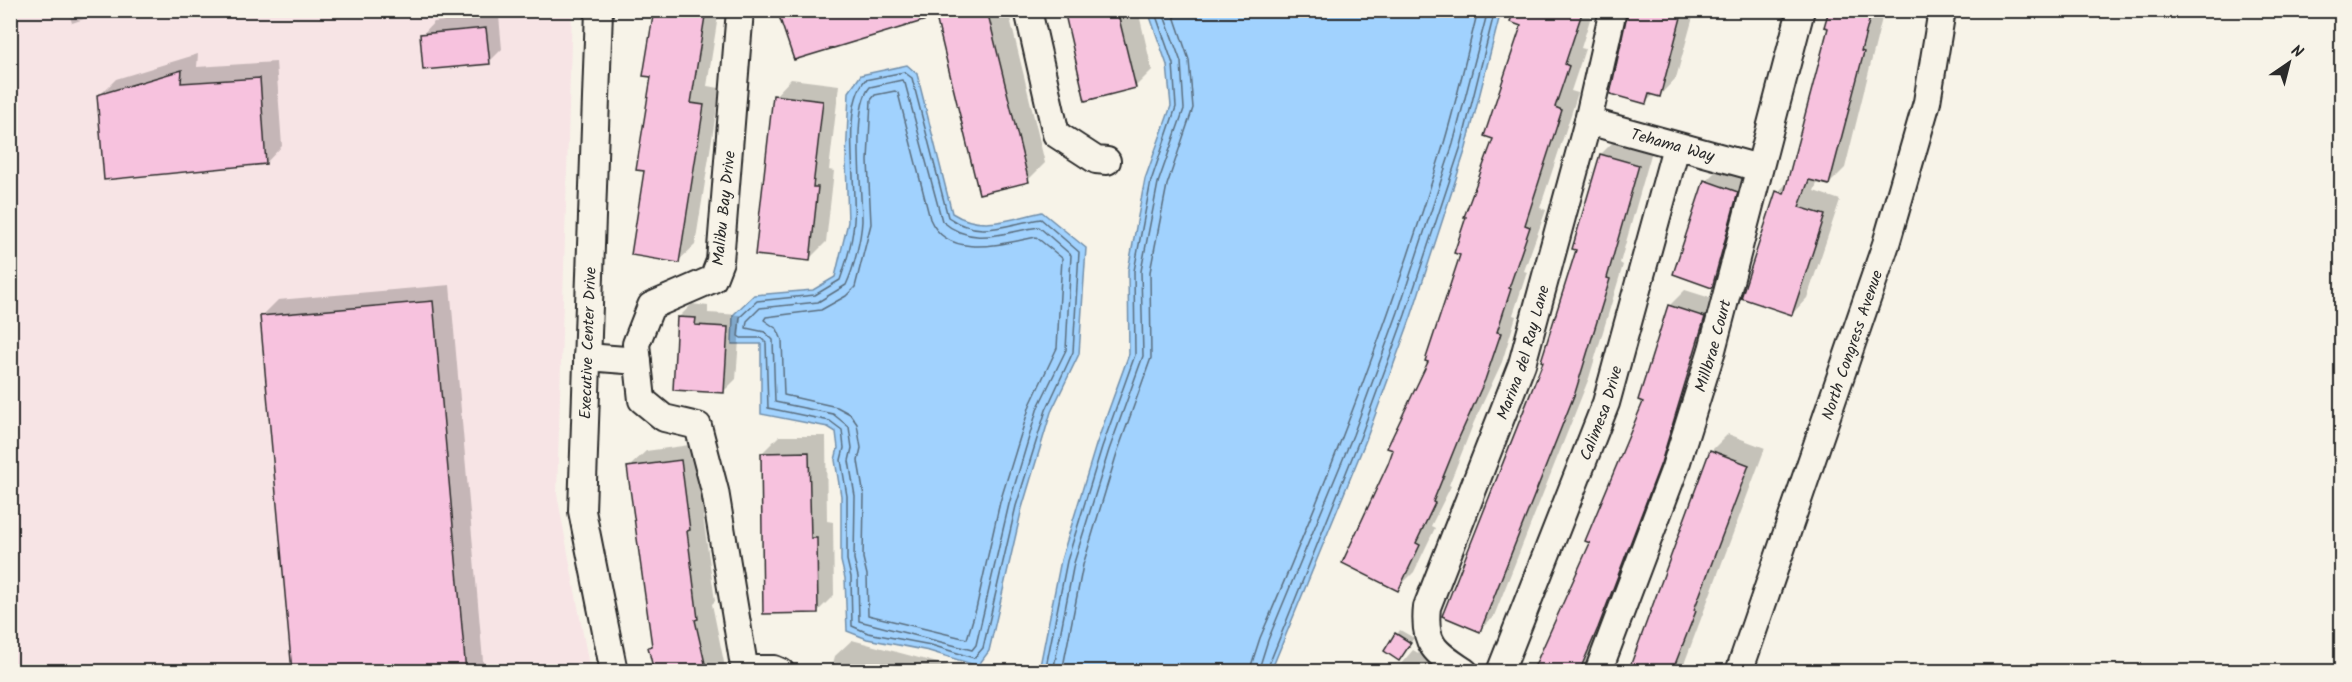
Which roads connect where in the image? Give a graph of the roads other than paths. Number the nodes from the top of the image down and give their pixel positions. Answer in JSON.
{"nodes":[{"id":1,"x":599,"y":10,"type":"edge"},
{"id":2,"x":740,"y":10,"type":"edge"},
{"id":3,"x":1029,"y":10,"type":"edge"},
{"id":4,"x":1613,"y":10,"type":"edge"},
{"id":5,"x":1801,"y":10,"type":"edge"},
{"id":6,"x":1942,"y":10,"type":"edge"},
{"id":7,"x":1588,"y":122,"type":"junction"},
{"id":8,"x":1676,"y":147,"type":"junction"},
{"id":9,"x":1107,"y":161,"type":"dead end"},
{"id":10,"x":1759,"y":168,"type":"junction"},
{"id":11,"x":587,"y":357,"type":"junction"},
{"id":12,"x":638,"y":361,"type":"junction"},
{"id":13,"x":745,"y":670,"type":"edge"},
{"id":14,"x":614,"y":672,"type":"edge"},
{"id":15,"x":781,"y":672,"type":"edge"},
{"id":16,"x":1465,"y":672,"type":"edge"},
{"id":17,"x":1500,"y":672,"type":"edge"},
{"id":18,"x":1598,"y":672,"type":"edge"},
{"id":19,"x":1739,"y":672,"type":"edge"}],
"edges":[{"from":1,"to":11,"type":"street","name":"Executive Center Drive"},
{"from":2,"to":12,"type":"street","name":"Malibu Bay Drive"},
{"from":3,"to":9,"type":"street"},
{"from":4,"to":7,"type":"street","name":"Marina del Ray Lane"},
{"from":5,"to":10,"type":"street","name":"Millbrae Court"},
{"from":6,"to":19,"type":"street","name":"North Congress Avenue"},
{"from":7,"to":8,"type":"street","name":"Tehama Way"},
{"from":7,"to":16,"type":"street","name":"Marina del Ray Lane"},
{"from":8,"to":10,"type":"street","name":"Tehama Way"},
{"from":8,"to":17,"type":"street","name":"Calimesa Drive"},
{"from":10,"to":18,"type":"street","name":"Millbrae Court"},
{"from":11,"to":12,"type":"street"},
{"from":11,"to":14,"type":"street","name":"Executive Center Drive"},
{"from":12,"to":13,"type":"street","name":"Malibu Bay Drive"},
{"from":13,"to":15,"type":"street","name":"Malibu Bay Drive"}]}
